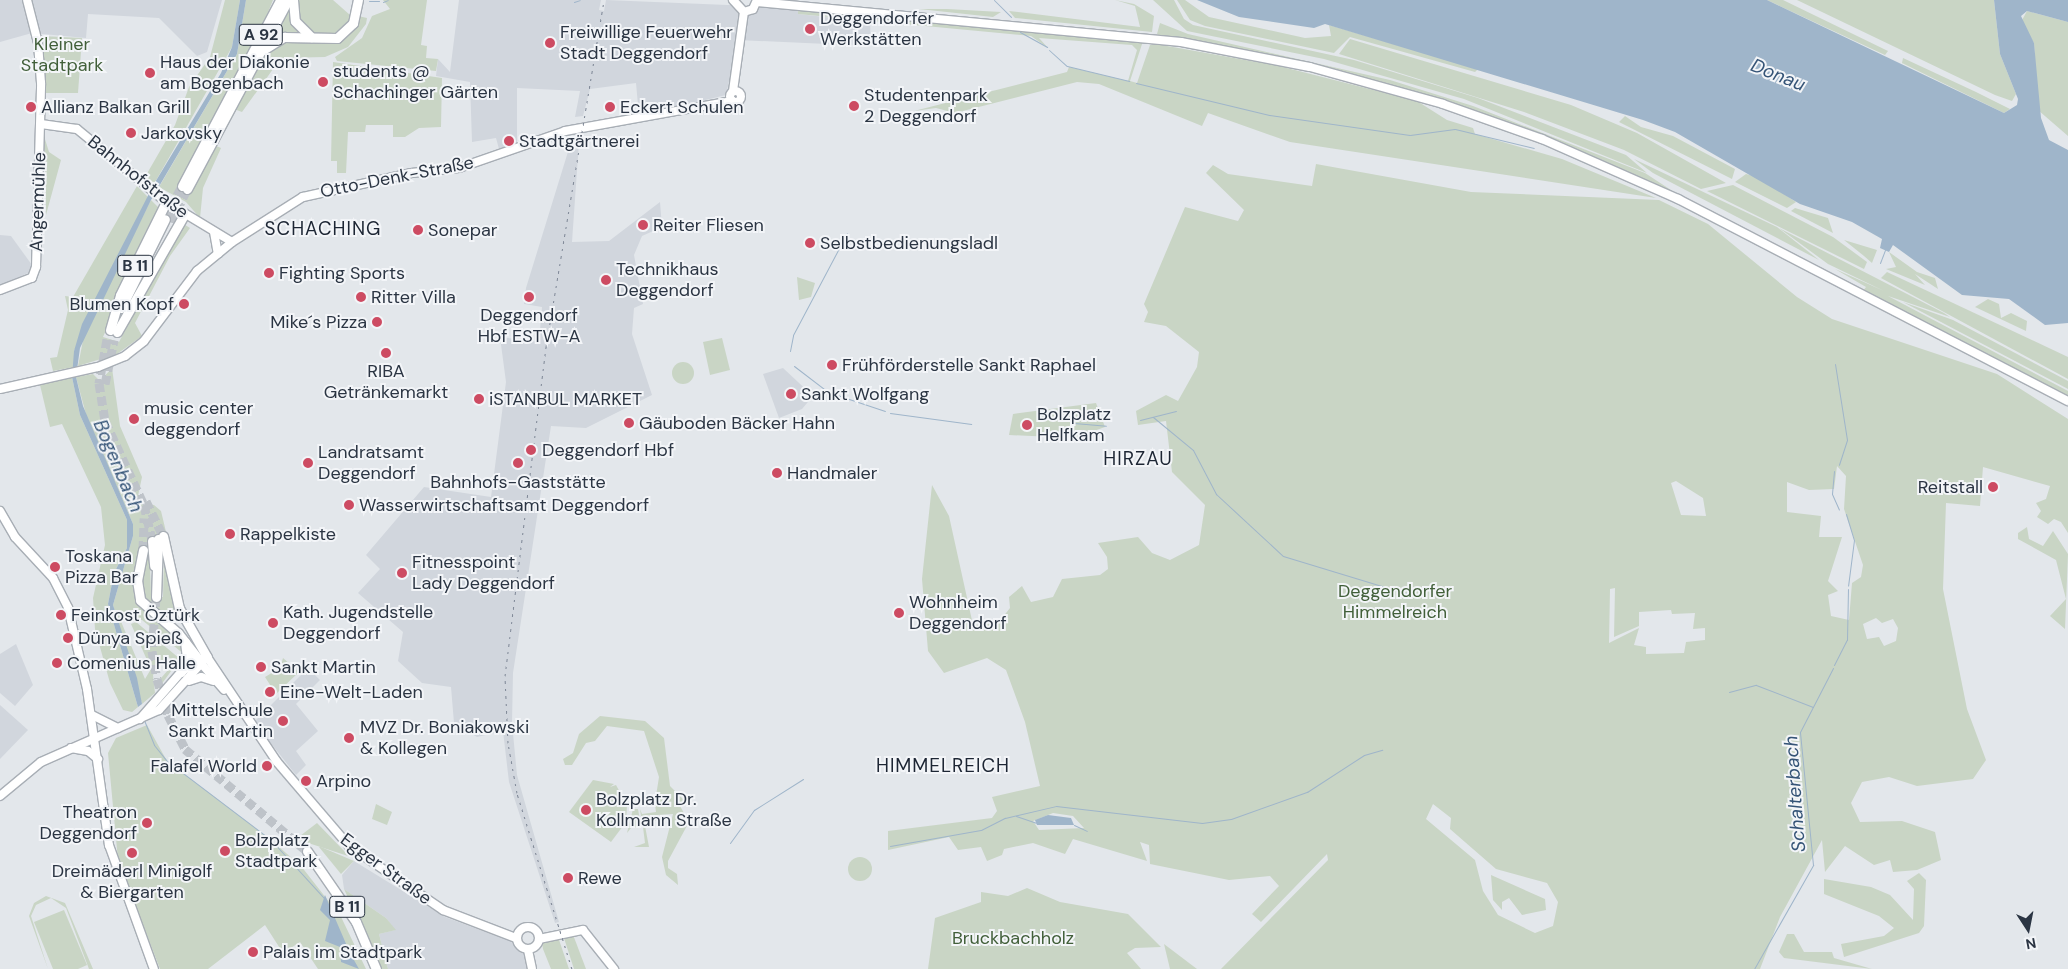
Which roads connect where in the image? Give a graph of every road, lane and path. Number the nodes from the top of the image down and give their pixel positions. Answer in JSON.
{"nodes":[{"id":1,"x":27,"y":0,"type":"edge"},
{"id":2,"x":280,"y":0,"type":"edge"},
{"id":3,"x":288,"y":0,"type":"edge"},
{"id":4,"x":293,"y":0,"type":"edge"},
{"id":5,"x":358,"y":0,"type":"edge"},
{"id":6,"x":733,"y":0,"type":"edge"},
{"id":7,"x":757,"y":1,"type":"edge"},
{"id":8,"x":744,"y":12,"type":"junction"},
{"id":9,"x":318,"y":40,"type":"junction"},
{"id":10,"x":259,"y":53,"type":"junction"},
{"id":11,"x":245,"y":73,"type":"junction"},
{"id":12,"x":41,"y":124,"type":"junction"},
{"id":13,"x":185,"y":187,"type":"tunnel mouth"},
{"id":14,"x":163,"y":200,"type":"junction"},
{"id":15,"x":184,"y":215,"type":"junction"},
{"id":16,"x":168,"y":220,"type":"tunnel mouth"},
{"id":17,"x":214,"y":232,"type":"junction"},
{"id":18,"x":232,"y":242,"type":"junction"},
{"id":19,"x":218,"y":254,"type":"junction"},
{"id":20,"x":0,"y":290,"type":"edge"},
{"id":21,"x":112,"y":335,"type":"junction"},
{"id":22,"x":0,"y":389,"type":"edge"},
{"id":23,"x":2068,"y":400,"type":"edge"},
{"id":24,"x":0,"y":511,"type":"edge"},
{"id":25,"x":158,"y":539,"type":"junction"},
{"id":26,"x":143,"y":550,"type":"tunnel mouth"},
{"id":27,"x":185,"y":641,"type":"junction"},
{"id":28,"x":202,"y":660,"type":"junction"},
{"id":29,"x":181,"y":672,"type":"junction"},
{"id":30,"x":213,"y":681,"type":"junction"},
{"id":31,"x":187,"y":682,"type":"junction"},
{"id":32,"x":169,"y":688,"type":"junction"},
{"id":33,"x":228,"y":693,"type":"junction"},
{"id":34,"x":167,"y":703,"type":"junction"},
{"id":35,"x":157,"y":706,"type":"junction"},
{"id":36,"x":92,"y":715,"type":"junction"},
{"id":37,"x":118,"y":728,"type":"junction"},
{"id":38,"x":96,"y":738,"type":"junction"},
{"id":39,"x":71,"y":748,"type":"junction"},
{"id":40,"x":98,"y":759,"type":"junction"},
{"id":41,"x":0,"y":796,"type":"edge"},
{"id":42,"x":307,"y":851,"type":"tunnel mouth"},
{"id":43,"x":516,"y":938,"type":"junction"},
{"id":44,"x":539,"y":938,"type":"junction"},
{"id":45,"x":528,"y":950,"type":"junction"},
{"id":46,"x":154,"y":969,"type":"edge"},
{"id":47,"x":376,"y":969,"type":"edge"},
{"id":48,"x":532,"y":969,"type":"edge"},
{"id":49,"x":614,"y":969,"type":"edge"}],
"edges":[{"from":1,"to":12,"type":"street","name":"Angermühle"},
{"from":2,"to":11,"type":"highway","number":"A 92"},
{"from":3,"to":10,"type":"highway","number":"A 92"},
{"from":4,"to":9,"type":"highway"},
{"from":5,"to":9,"type":"highway"},
{"from":6,"to":8,"type":"street"},
{"from":7,"to":8,"type":"street"},
{"from":7,"to":23,"type":"street"},
{"from":8,"to":18,"type":"street","name":"Otto-Denk-Straße"},
{"from":9,"to":10,"type":"highway"},
{"from":10,"to":11,"type":"highway","number":"A 92"},
{"from":11,"to":13,"type":"highway"},
{"from":12,"to":14,"type":"street","name":"Bahnhofstraße"},
{"from":12,"to":20,"type":"street","name":"Angermühle"},
{"from":14,"to":15,"type":"street","name":"Bahnhofstraße"},
{"from":14,"to":21,"type":"highway","number":"B 11"},
{"from":15,"to":17,"type":"street","name":"Bahnhofstraße"},
{"from":15,"to":21,"type":"highway","number":"B 11"},
{"from":16,"to":21,"type":"highway","number":"B 11"},
{"from":17,"to":18,"type":"street","name":"Bahnhofstraße"},
{"from":17,"to":19,"type":"street"},
{"from":18,"to":19,"type":"street","name":"Otto-Denk-Straße"},
{"from":19,"to":22,"type":"street","name":"Otto-Denk-Straße"},
{"from":24,"to":36,"type":"street"},
{"from":25,"to":25,"type":"highway"},
{"from":25,"to":28,"type":"highway"},
{"from":26,"to":27,"type":"highway"},
{"from":27,"to":28,"type":"highway"},
{"from":27,"to":29,"type":"highway"},
{"from":28,"to":29,"type":"street"},
{"from":28,"to":30,"type":"street","name":"Egger Straße"},
{"from":28,"to":31,"type":"street"},
{"from":28,"to":33,"type":"street","name":"Egger Straße"},
{"from":29,"to":32,"type":"street"},
{"from":30,"to":31,"type":"street"},
{"from":30,"to":33,"type":"street","name":"Egger Straße"},
{"from":31,"to":34,"type":"street"},
{"from":32,"to":34,"type":"street"},
{"from":32,"to":35,"type":"street"},
{"from":33,"to":43,"type":"street","name":"Egger Straße"},
{"from":34,"to":35,"type":"street"},
{"from":35,"to":37,"type":"street"},
{"from":36,"to":37,"type":"street"},
{"from":36,"to":38,"type":"street"},
{"from":37,"to":38,"type":"street"},
{"from":38,"to":39,"type":"street"},
{"from":38,"to":40,"type":"street"},
{"from":39,"to":40,"type":"street"},
{"from":39,"to":41,"type":"street"},
{"from":40,"to":46,"type":"street"},
{"from":42,"to":47,"type":"highway","number":"B 11"},
{"from":43,"to":44,"type":"street"},
{"from":43,"to":45,"type":"street","name":"Egger Straße"},
{"from":44,"to":45,"type":"street"},
{"from":44,"to":49,"type":"street"},
{"from":45,"to":48,"type":"street"}]}
